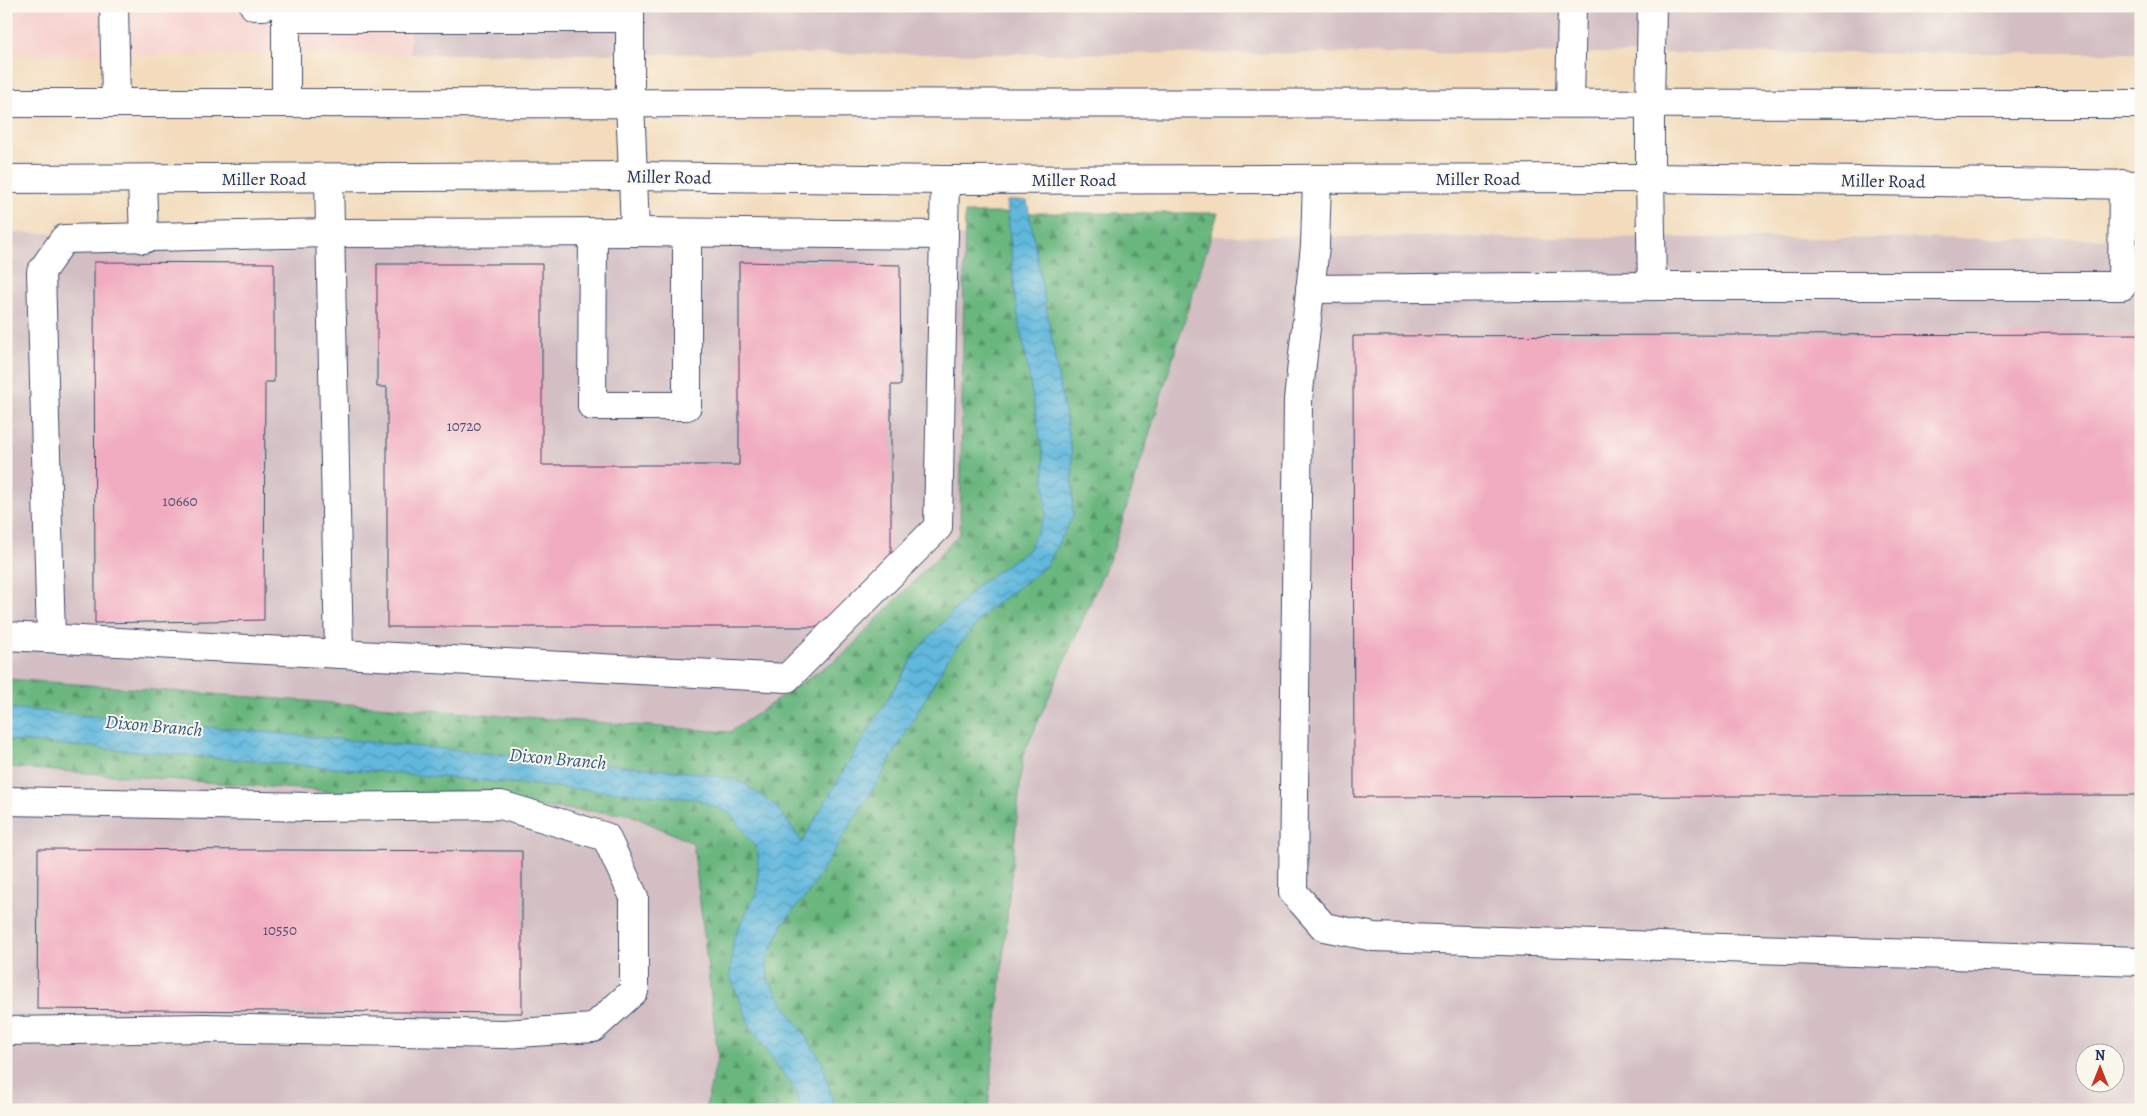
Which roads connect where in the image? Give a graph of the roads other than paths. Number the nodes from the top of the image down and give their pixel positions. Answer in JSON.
{"nodes":[{"id":1,"x":114,"y":6,"type":"edge"},
{"id":2,"x":254,"y":6,"type":"edge"},
{"id":3,"x":1572,"y":6,"type":"edge"},
{"id":4,"x":1652,"y":6,"type":"edge"},
{"id":5,"x":270,"y":9,"type":"edge"},
{"id":6,"x":353,"y":12,"type":"edge"},
{"id":7,"x":630,"y":12,"type":"edge"},
{"id":8,"x":116,"y":102,"type":"junction"},
{"id":9,"x":286,"y":102,"type":"junction"},
{"id":10,"x":630,"y":102,"type":"junction"},
{"id":11,"x":6,"y":103,"type":"edge"},
{"id":12,"x":1570,"y":103,"type":"junction"},
{"id":13,"x":1650,"y":103,"type":"junction"},
{"id":14,"x":2141,"y":104,"type":"edge"},
{"id":15,"x":633,"y":176,"type":"junction"},
{"id":16,"x":329,"y":178,"type":"junction"},
{"id":17,"x":1650,"y":178,"type":"junction"},
{"id":18,"x":6,"y":179,"type":"edge"},
{"id":19,"x":1317,"y":179,"type":"junction"},
{"id":20,"x":142,"y":180,"type":"junction"},
{"id":21,"x":945,"y":180,"type":"junction"},
{"id":22,"x":2132,"y":184,"type":"edge"},
{"id":23,"x":634,"y":232,"type":"junction"},
{"id":24,"x":330,"y":233,"type":"junction"},
{"id":25,"x":593,"y":233,"type":"junction"},
{"id":26,"x":687,"y":233,"type":"junction"},
{"id":27,"x":944,"y":235,"type":"junction"},
{"id":28,"x":144,"y":238,"type":"junction"},
{"id":29,"x":1652,"y":286,"type":"junction"},
{"id":30,"x":2132,"y":286,"type":"edge"},
{"id":31,"x":1310,"y":289,"type":"junction"},
{"id":32,"x":6,"y":636,"type":"edge"},
{"id":33,"x":51,"y":638,"type":"junction"},
{"id":34,"x":339,"y":654,"type":"junction"},
{"id":35,"x":6,"y":801,"type":"edge"},
{"id":36,"x":2141,"y":961,"type":"edge"},
{"id":37,"x":6,"y":1031,"type":"edge"}],
"edges":[{"from":1,"to":8,"type":"main road"},
{"from":2,"to":5,"type":"main road"},
{"from":3,"to":12,"type":"main road"},
{"from":4,"to":13,"type":"main road"},
{"from":5,"to":6,"type":"main road"},
{"from":5,"to":9,"type":"main road"},
{"from":6,"to":7,"type":"main road"},
{"from":7,"to":10,"type":"main road"},
{"from":8,"to":9,"type":"main road"},
{"from":8,"to":11,"type":"main road"},
{"from":9,"to":10,"type":"main road"},
{"from":10,"to":12,"type":"main road"},
{"from":10,"to":15,"type":"main road"},
{"from":12,"to":13,"type":"main road"},
{"from":13,"to":14,"type":"main road"},
{"from":13,"to":17,"type":"main road"},
{"from":15,"to":16,"type":"main road","name":"Miller Road"},
{"from":15,"to":21,"type":"main road","name":"Miller Road"},
{"from":15,"to":23,"type":"main road"},
{"from":16,"to":20,"type":"main road","name":"Miller Road"},
{"from":16,"to":24,"type":"main road"},
{"from":17,"to":19,"type":"main road","name":"Miller Road"},
{"from":17,"to":22,"type":"main road","name":"Miller Road"},
{"from":17,"to":29,"type":"main road"},
{"from":18,"to":20,"type":"main road","name":"Miller Road"},
{"from":19,"to":21,"type":"main road","name":"Miller Road"},
{"from":19,"to":31,"type":"main road"},
{"from":20,"to":28,"type":"main road"},
{"from":21,"to":27,"type":"main road"},
{"from":22,"to":30,"type":"main road"},
{"from":23,"to":25,"type":"main road"},
{"from":23,"to":26,"type":"main road"},
{"from":24,"to":25,"type":"main road"},
{"from":24,"to":28,"type":"main road"},
{"from":24,"to":34,"type":"main road"},
{"from":25,"to":26,"type":"main road"},
{"from":26,"to":27,"type":"main road"},
{"from":27,"to":34,"type":"main road"},
{"from":28,"to":33,"type":"main road"},
{"from":29,"to":30,"type":"main road"},
{"from":29,"to":31,"type":"main road"},
{"from":31,"to":36,"type":"main road"},
{"from":32,"to":33,"type":"main road"},
{"from":33,"to":34,"type":"main road"},
{"from":35,"to":37,"type":"main road"}]}
